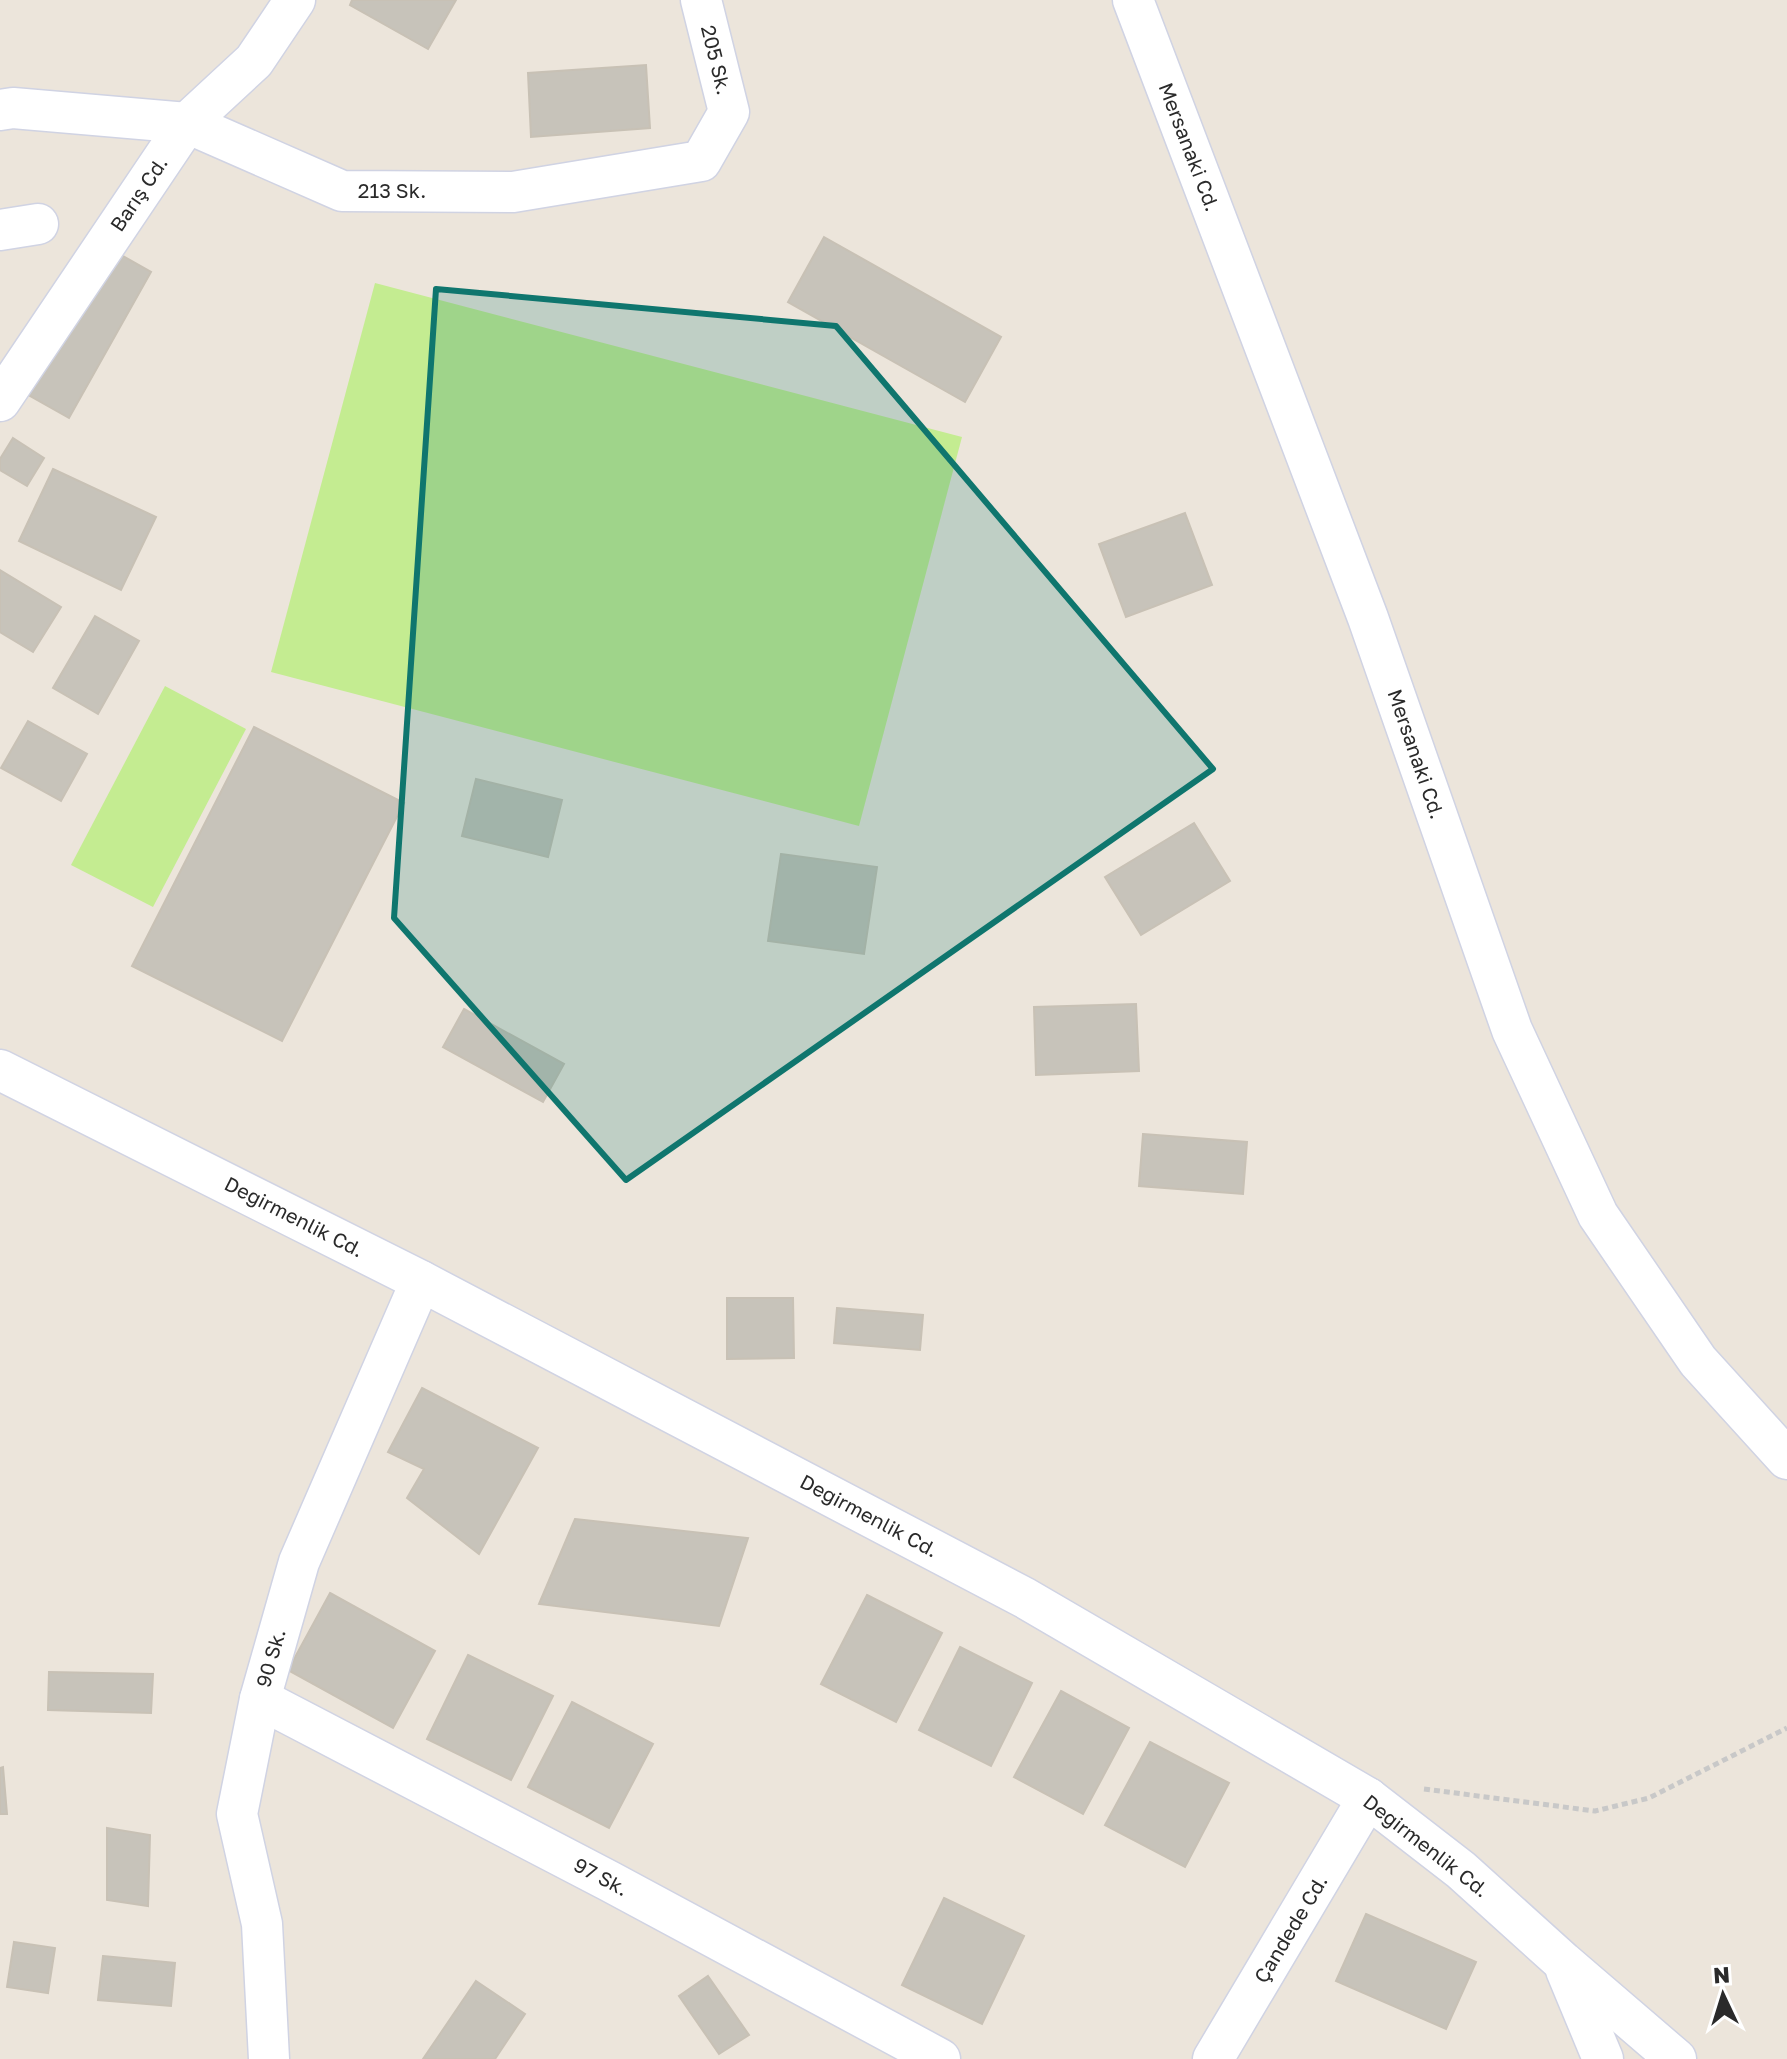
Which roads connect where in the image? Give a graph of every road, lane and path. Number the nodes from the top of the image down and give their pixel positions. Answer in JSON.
{"nodes":[{"id":1,"x":295,"y":0,"type":"edge"},
{"id":2,"x":701,"y":0,"type":"edge"},
{"id":3,"x":1133,"y":0,"type":"edge"},
{"id":4,"x":0,"y":110,"type":"edge"},
{"id":5,"x":187,"y":123,"type":"junction"},
{"id":6,"x":701,"y":161,"type":"joint"},
{"id":7,"x":0,"y":401,"type":"edge"},
{"id":8,"x":0,"y":1070,"type":"edge"},
{"id":9,"x":421,"y":1281,"type":"junction"},
{"id":10,"x":1787,"y":1459,"type":"edge"},
{"id":11,"x":260,"y":1699,"type":"junction"},
{"id":12,"x":1787,"y":1728,"type":"edge"},
{"id":13,"x":1368,"y":1798,"type":"junction"},
{"id":14,"x":1563,"y":1962,"type":"junction"},
{"id":15,"x":269,"y":2059,"type":"edge"},
{"id":16,"x":940,"y":2059,"type":"edge"},
{"id":17,"x":1213,"y":2059,"type":"edge"},
{"id":18,"x":1603,"y":2059,"type":"edge"},
{"id":19,"x":1676,"y":2059,"type":"edge"}],
"edges":[{"from":1,"to":5,"type":"street","name":"Barış Cd."},
{"from":2,"to":6,"type":"street","name":"205 Sk."},
{"from":3,"to":10,"type":"street","name":"Mersanaki Cd."},
{"from":4,"to":5,"type":"street","name":"213 Sk."},
{"from":5,"to":6,"type":"street","name":"213 Sk."},
{"from":5,"to":7,"type":"street","name":"Barış Cd."},
{"from":8,"to":9,"type":"street","name":"Değirmenlik Cd."},
{"from":9,"to":11,"type":"street","name":"90 Sk."},
{"from":9,"to":13,"type":"street","name":"Değirmenlik Cd."},
{"from":11,"to":15,"type":"street","name":"90 Sk."},
{"from":11,"to":16,"type":"street","name":"97 Sk."},
{"from":12,"to":13,"type":"path"},
{"from":13,"to":14,"type":"street","name":"Değirmenlik Cd."},
{"from":13,"to":17,"type":"street","name":"Çandede Cd."},
{"from":14,"to":18,"type":"street"},
{"from":14,"to":19,"type":"street","name":"Değirmenlik Cd."}]}
